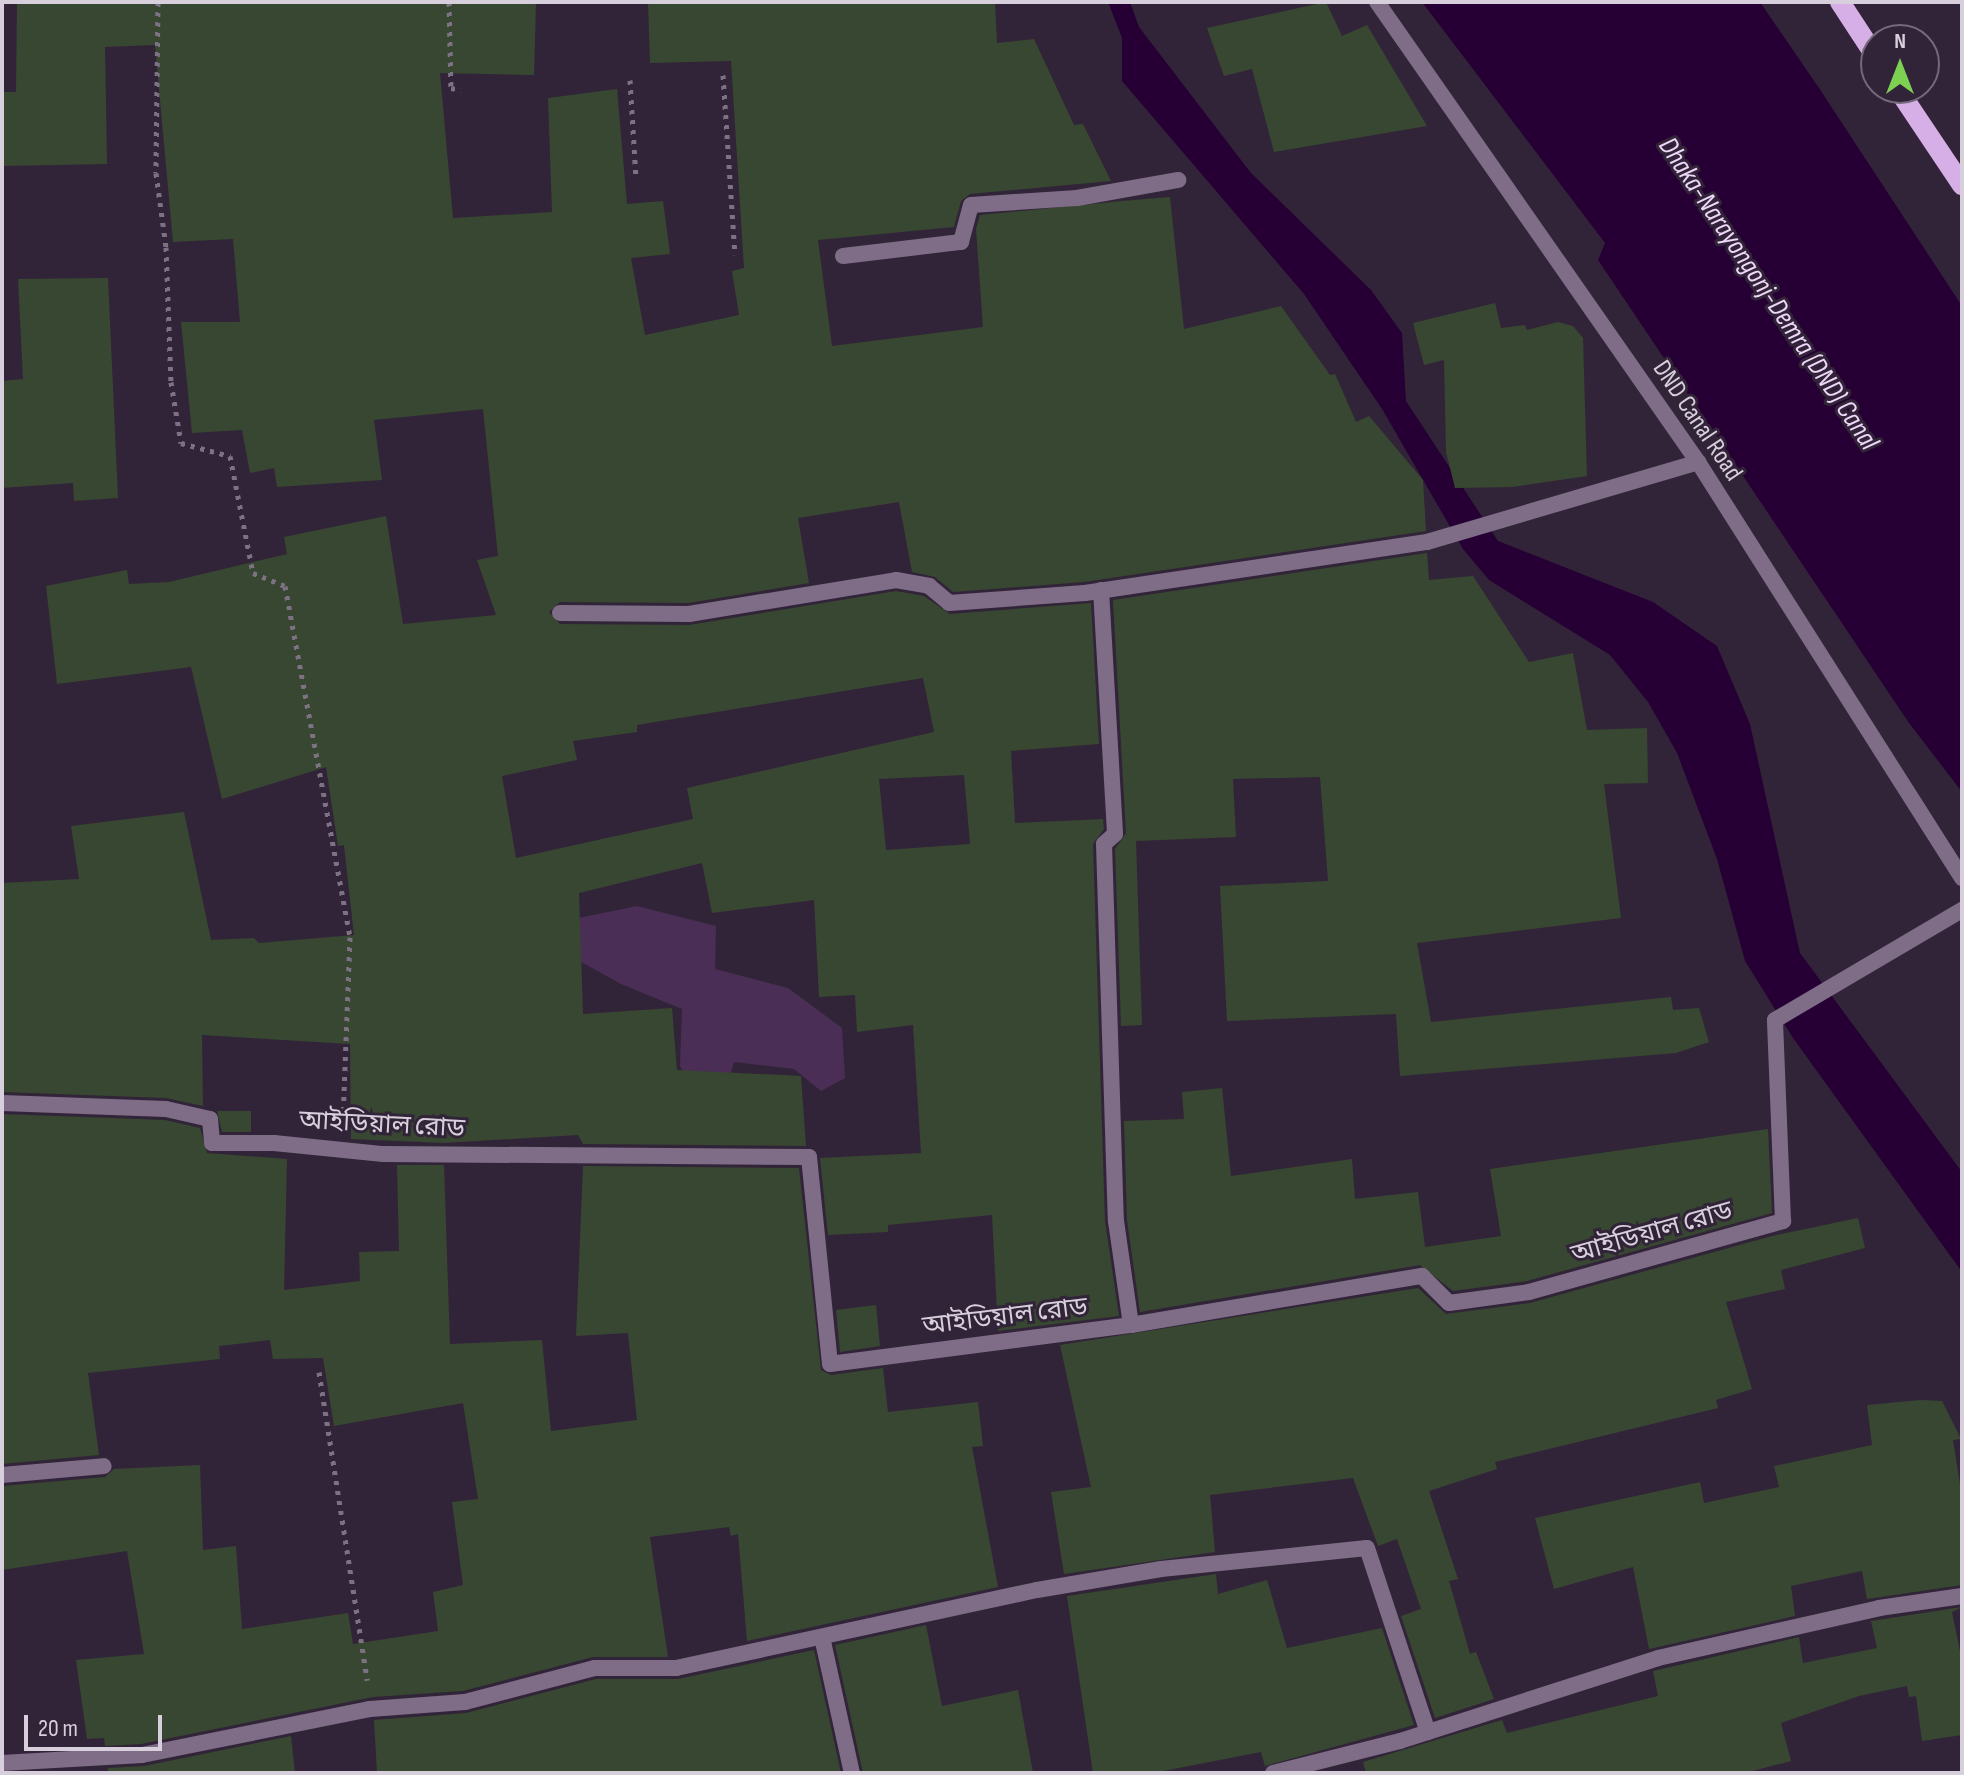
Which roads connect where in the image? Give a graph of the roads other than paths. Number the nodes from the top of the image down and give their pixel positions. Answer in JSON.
{"nodes":[{"id":1,"x":1377,"y":2,"type":"edge"},
{"id":2,"x":1840,"y":2,"type":"edge"},
{"id":3,"x":1860,"y":33,"type":"edge"},
{"id":4,"x":1908,"y":104,"type":"edge"},
{"id":5,"x":1178,"y":180,"type":"dead end"},
{"id":6,"x":1962,"y":185,"type":"edge"},
{"id":7,"x":843,"y":256,"type":"dead end"},
{"id":8,"x":1698,"y":462,"type":"junction"},
{"id":9,"x":1101,"y":590,"type":"junction"},
{"id":10,"x":560,"y":613,"type":"dead end"},
{"id":11,"x":1962,"y":878,"type":"edge"},
{"id":12,"x":1962,"y":910,"type":"edge"},
{"id":13,"x":2,"y":1103,"type":"edge"},
{"id":14,"x":1131,"y":1325,"type":"junction"},
{"id":15,"x":104,"y":1466,"type":"dead end"},
{"id":16,"x":2,"y":1475,"type":"edge"},
{"id":17,"x":1962,"y":1596,"type":"edge"},
{"id":18,"x":822,"y":1637,"type":"junction"},
{"id":19,"x":1428,"y":1732,"type":"junction"},
{"id":20,"x":2,"y":1763,"type":"edge"},
{"id":21,"x":852,"y":1773,"type":"edge"},
{"id":22,"x":1273,"y":1773,"type":"edge"}],
"edges":[{"from":1,"to":8,"type":"street","name":"DND Canal Road"},
{"from":2,"to":3,"type":"main road"},
{"from":4,"to":6,"type":"main road"},
{"from":5,"to":7,"type":"street"},
{"from":8,"to":9,"type":"street"},
{"from":8,"to":11,"type":"street","name":"DND Canal Road"},
{"from":9,"to":10,"type":"street"},
{"from":9,"to":14,"type":"street"},
{"from":12,"to":14,"type":"street","name":"আইডিয়াল রোড"},
{"from":13,"to":14,"type":"street","name":"আইডিয়াল রোড"},
{"from":15,"to":16,"type":"street"},
{"from":17,"to":19,"type":"street"},
{"from":18,"to":19,"type":"street"},
{"from":18,"to":20,"type":"street"},
{"from":18,"to":21,"type":"street"},
{"from":19,"to":22,"type":"street"}]}
